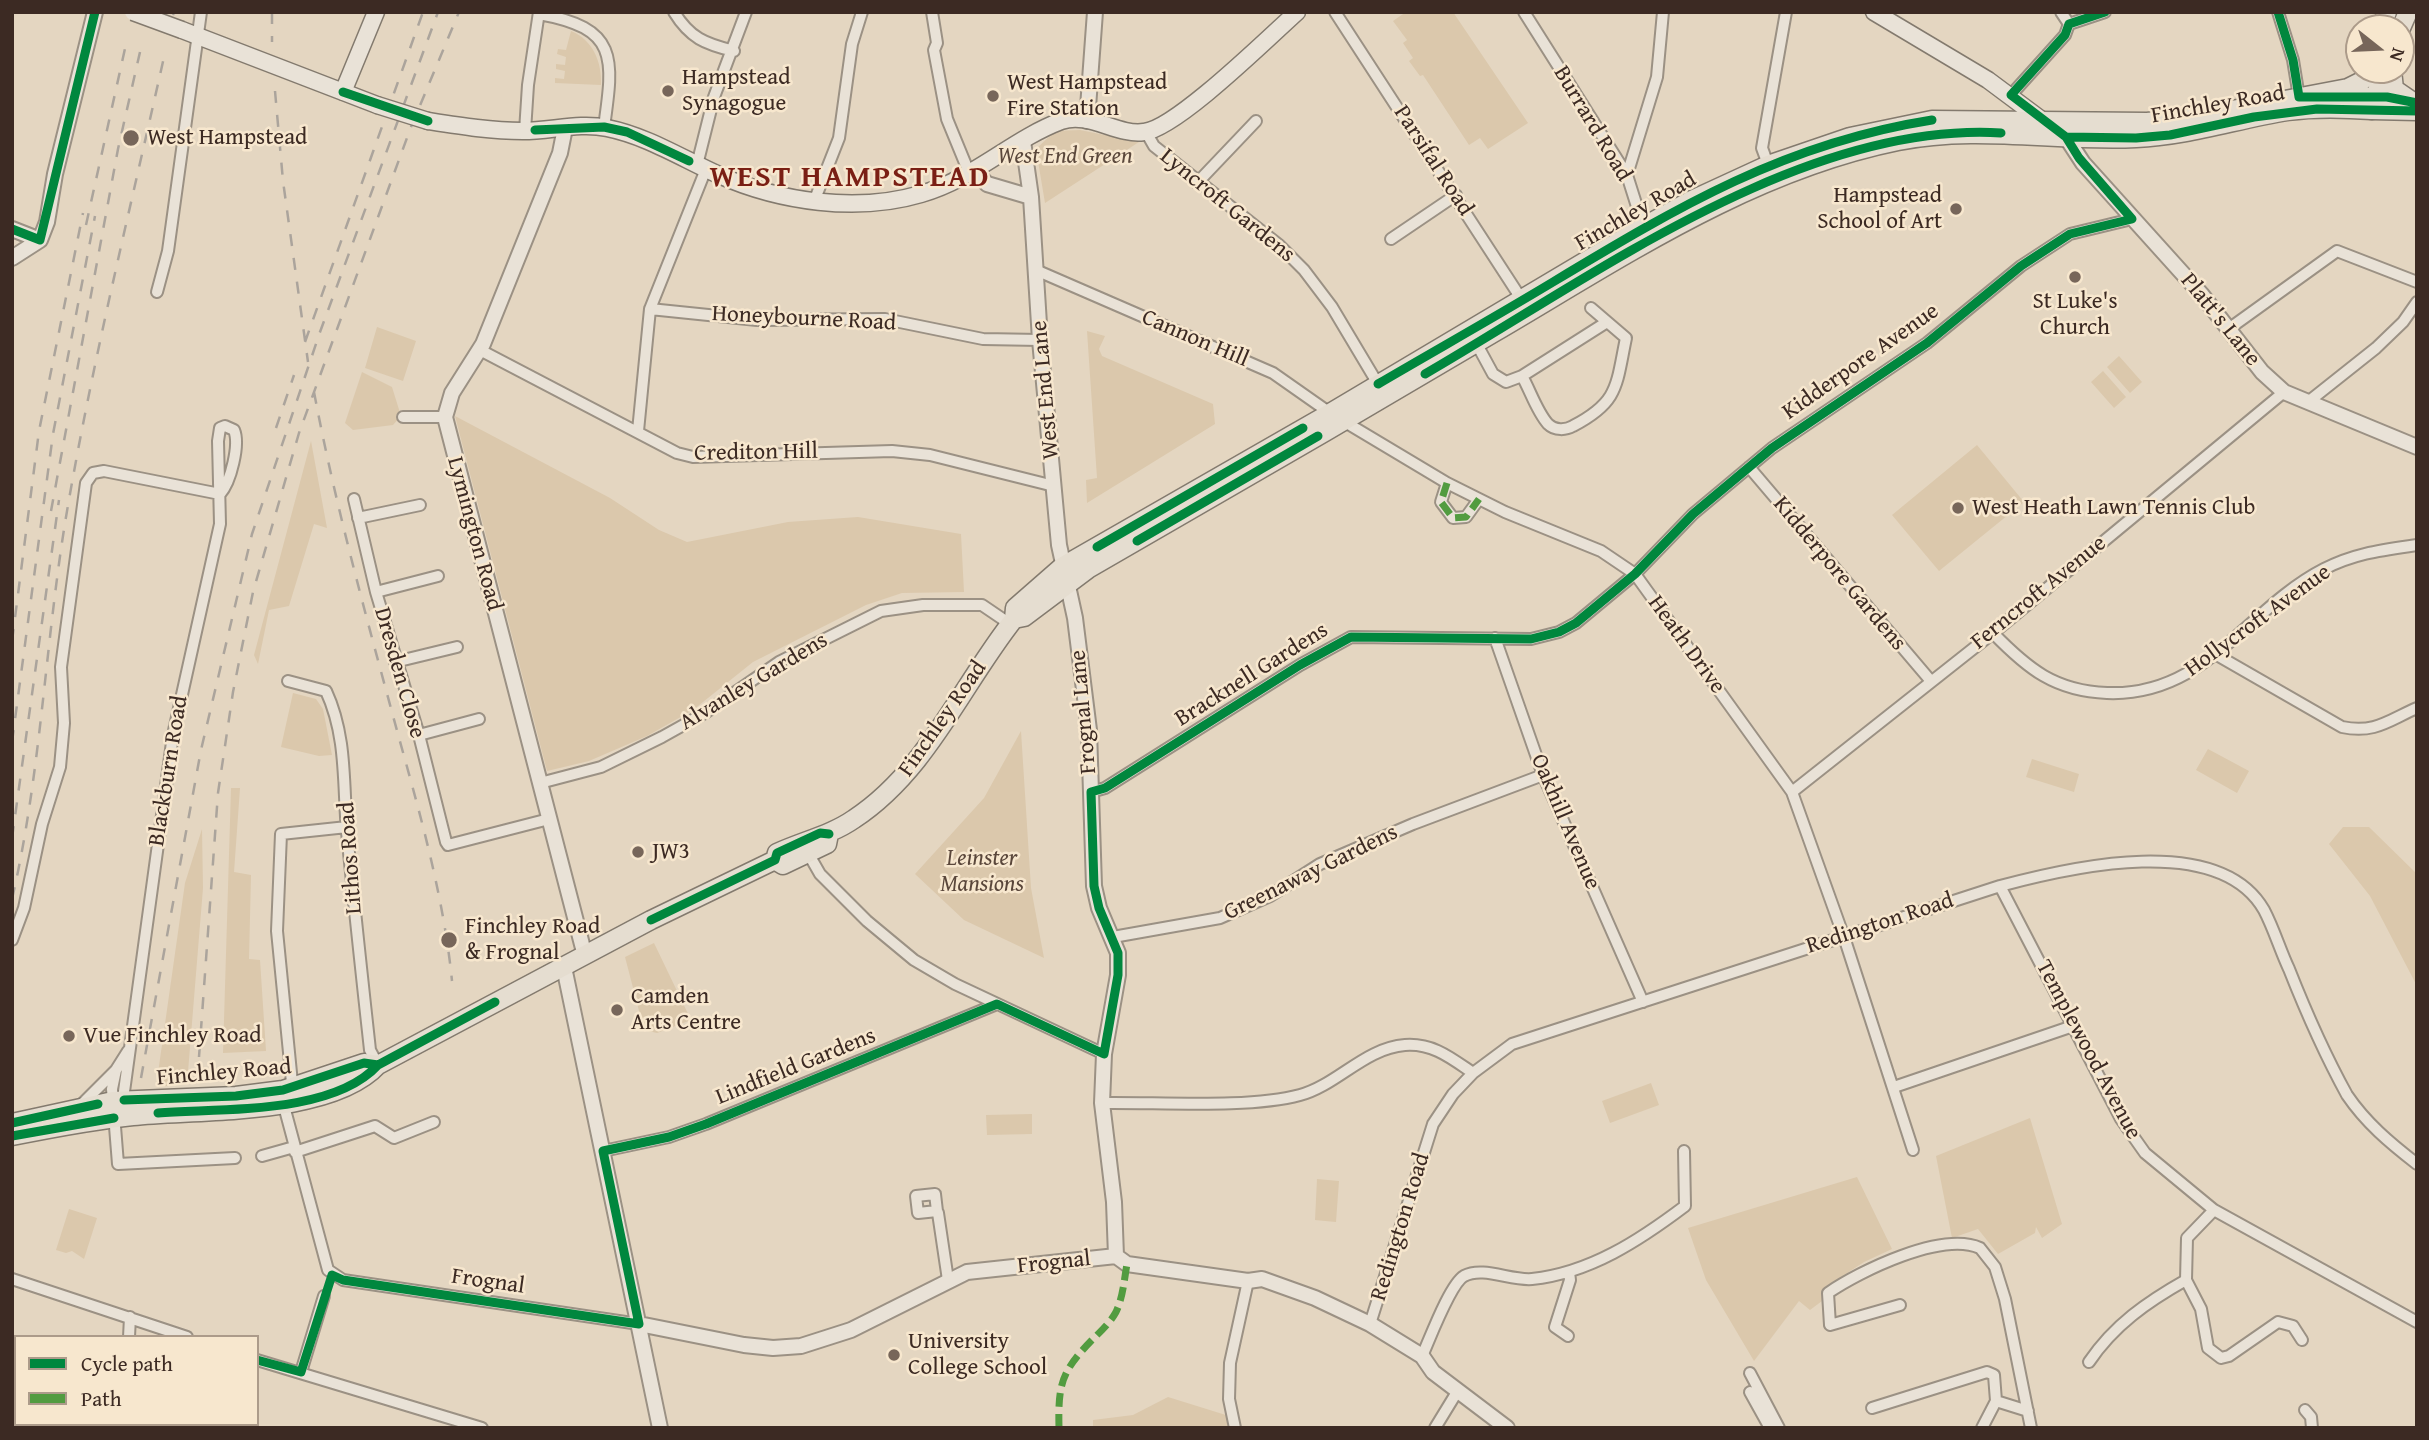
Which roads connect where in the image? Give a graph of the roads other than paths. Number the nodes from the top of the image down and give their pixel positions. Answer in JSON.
{"nodes":[{"id":1,"x":95,"y":12,"type":"edge"},
{"id":2,"x":133,"y":12,"type":"edge"},
{"id":3,"x":201,"y":12,"type":"edge"},
{"id":4,"x":376,"y":12,"type":"edge"},
{"id":5,"x":674,"y":12,"type":"edge"},
{"id":6,"x":746,"y":12,"type":"edge"},
{"id":7,"x":862,"y":12,"type":"edge"},
{"id":8,"x":932,"y":12,"type":"edge"},
{"id":9,"x":1095,"y":12,"type":"edge"},
{"id":10,"x":1297,"y":12,"type":"edge"},
{"id":11,"x":1335,"y":12,"type":"edge"},
{"id":12,"x":1524,"y":12,"type":"edge"},
{"id":13,"x":1663,"y":12,"type":"edge"},
{"id":14,"x":1786,"y":12,"type":"edge"},
{"id":15,"x":1874,"y":12,"type":"edge"},
{"id":16,"x":2061,"y":12,"type":"edge"},
{"id":17,"x":2105,"y":12,"type":"edge"},
{"id":18,"x":2278,"y":12,"type":"edge"},
{"id":19,"x":539,"y":13,"type":"edge"},
{"id":20,"x":2069,"y":24,"type":"junction"},
{"id":21,"x":198,"y":36,"type":"junction"},
{"id":22,"x":734,"y":51,"type":"junction"},
{"id":23,"x":2393,"y":84,"type":"edge"},
{"id":24,"x":343,"y":92,"type":"junction"},
{"id":25,"x":2366,"y":94,"type":"edge"},
{"id":26,"x":2011,"y":95,"type":"junction"},
{"id":27,"x":2304,"y":96,"type":"junction"},
{"id":28,"x":2416,"y":103,"type":"edge"},
{"id":29,"x":2417,"y":111,"type":"edge"},
{"id":30,"x":2042,"y":120,"type":"junction"},
{"id":31,"x":1087,"y":121,"type":"junction"},
{"id":32,"x":1256,"y":121,"type":"dead end"},
{"id":33,"x":604,"y":127,"type":"junction"},
{"id":34,"x":565,"y":128,"type":"junction"},
{"id":35,"x":525,"y":131,"type":"junction"},
{"id":36,"x":1146,"y":132,"type":"junction"},
{"id":37,"x":2066,"y":136,"type":"junction"},
{"id":38,"x":1023,"y":141,"type":"junction"},
{"id":39,"x":702,"y":167,"type":"junction"},
{"id":40,"x":1771,"y":172,"type":"junction"},
{"id":41,"x":973,"y":173,"type":"junction"},
{"id":42,"x":1627,"y":175,"type":"junction"},
{"id":43,"x":1198,"y":183,"type":"junction"},
{"id":44,"x":1456,"y":195,"type":"junction"},
{"id":45,"x":1031,"y":197,"type":"junction"},
{"id":46,"x":815,"y":200,"type":"junction"},
{"id":47,"x":2132,"y":219,"type":"junction"},
{"id":48,"x":12,"y":229,"type":"edge"},
{"id":49,"x":1646,"y":234,"type":"junction"},
{"id":50,"x":1391,"y":239,"type":"dead end"},
{"id":51,"x":40,"y":240,"type":"junction"},
{"id":52,"x":12,"y":258,"type":"edge"},
{"id":53,"x":1038,"y":271,"type":"junction"},
{"id":54,"x":2417,"y":282,"type":"edge"},
{"id":55,"x":157,"y":292,"type":"dead end"},
{"id":56,"x":2417,"y":302,"type":"edge"},
{"id":57,"x":1526,"y":306,"type":"junction"},
{"id":58,"x":1591,"y":308,"type":"dead end"},
{"id":59,"x":650,"y":309,"type":"junction"},
{"id":60,"x":1607,"y":322,"type":"junction"},
{"id":61,"x":2230,"y":328,"type":"junction"},
{"id":62,"x":1473,"y":337,"type":"junction"},
{"id":63,"x":1040,"y":340,"type":"junction"},
{"id":64,"x":480,"y":350,"type":"junction"},
{"id":65,"x":1522,"y":376,"type":"junction"},
{"id":66,"x":1378,"y":384,"type":"junction"},
{"id":67,"x":2284,"y":392,"type":"junction"},
{"id":68,"x":2308,"y":402,"type":"junction"},
{"id":69,"x":403,"y":416,"type":"dead end"},
{"id":70,"x":445,"y":417,"type":"junction"},
{"id":71,"x":1338,"y":417,"type":"junction"},
{"id":72,"x":638,"y":431,"type":"junction"},
{"id":73,"x":2417,"y":447,"type":"edge"},
{"id":74,"x":1749,"y":467,"type":"junction"},
{"id":75,"x":1447,"y":483,"type":"junction"},
{"id":76,"x":1054,"y":486,"type":"junction"},
{"id":77,"x":220,"y":494,"type":"junction"},
{"id":78,"x":354,"y":499,"type":"dead end"},
{"id":79,"x":1479,"y":499,"type":"junction"},
{"id":80,"x":420,"y":505,"type":"dead end"},
{"id":81,"x":358,"y":518,"type":"junction"},
{"id":82,"x":2417,"y":545,"type":"edge"},
{"id":83,"x":1065,"y":574,"type":"junction"},
{"id":84,"x":1635,"y":574,"type":"junction"},
{"id":85,"x":438,"y":576,"type":"dead end"},
{"id":86,"x":376,"y":592,"type":"junction"},
{"id":87,"x":1012,"y":621,"type":"junction"},
{"id":88,"x":1993,"y":633,"type":"junction"},
{"id":89,"x":1495,"y":638,"type":"junction"},
{"id":90,"x":457,"y":647,"type":"dead end"},
{"id":91,"x":2215,"y":654,"type":"junction"},
{"id":92,"x":395,"y":662,"type":"junction"},
{"id":93,"x":1930,"y":680,"type":"junction"},
{"id":94,"x":288,"y":681,"type":"dead end"},
{"id":95,"x":2417,"y":708,"type":"edge"},
{"id":96,"x":479,"y":719,"type":"dead end"},
{"id":97,"x":419,"y":735,"type":"junction"},
{"id":98,"x":1543,"y":775,"type":"junction"},
{"id":99,"x":540,"y":783,"type":"junction"},
{"id":100,"x":1091,"y":792,"type":"junction"},
{"id":101,"x":1792,"y":792,"type":"junction"},
{"id":102,"x":549,"y":819,"type":"junction"},
{"id":103,"x":347,"y":827,"type":"junction"},
{"id":104,"x":829,"y":834,"type":"junction"},
{"id":105,"x":808,"y":853,"type":"junction"},
{"id":106,"x":775,"y":860,"type":"junction"},
{"id":107,"x":2000,"y":886,"type":"junction"},
{"id":108,"x":1844,"y":935,"type":"junction"},
{"id":109,"x":1113,"y":937,"type":"junction"},
{"id":110,"x":12,"y":940,"type":"edge"},
{"id":111,"x":585,"y":956,"type":"junction"},
{"id":112,"x":564,"y":967,"type":"junction"},
{"id":113,"x":1643,"y":1002,"type":"junction"},
{"id":114,"x":998,"y":1004,"type":"junction"},
{"id":115,"x":2073,"y":1026,"type":"junction"},
{"id":116,"x":128,"y":1051,"type":"junction"},
{"id":117,"x":1104,"y":1054,"type":"junction"},
{"id":118,"x":378,"y":1065,"type":"junction"},
{"id":119,"x":116,"y":1070,"type":"junction"},
{"id":120,"x":1472,"y":1073,"type":"junction"},
{"id":121,"x":1894,"y":1087,"type":"junction"},
{"id":122,"x":290,"y":1100,"type":"junction"},
{"id":123,"x":1102,"y":1103,"type":"junction"},
{"id":124,"x":117,"y":1106,"type":"junction"},
{"id":125,"x":77,"y":1109,"type":"junction"},
{"id":126,"x":434,"y":1122,"type":"dead end"},
{"id":127,"x":12,"y":1123,"type":"edge"},
{"id":128,"x":12,"y":1136,"type":"edge"},
{"id":129,"x":295,"y":1150,"type":"junction"},
{"id":130,"x":1913,"y":1150,"type":"dead end"},
{"id":131,"x":603,"y":1151,"type":"junction"},
{"id":132,"x":1685,"y":1151,"type":"dead end"},
{"id":133,"x":262,"y":1156,"type":"dead end"},
{"id":134,"x":235,"y":1158,"type":"dead end"},
{"id":135,"x":2417,"y":1164,"type":"edge"},
{"id":136,"x":937,"y":1210,"type":"dead end"},
{"id":137,"x":2214,"y":1210,"type":"junction"},
{"id":138,"x":1116,"y":1256,"type":"junction"},
{"id":139,"x":1569,"y":1272,"type":"junction"},
{"id":140,"x":12,"y":1279,"type":"edge"},
{"id":141,"x":948,"y":1280,"type":"junction"},
{"id":142,"x":2186,"y":1280,"type":"junction"},
{"id":143,"x":1248,"y":1281,"type":"junction"},
{"id":144,"x":324,"y":1296,"type":"dead end"},
{"id":145,"x":1900,"y":1305,"type":"dead end"},
{"id":146,"x":130,"y":1317,"type":"junction"},
{"id":147,"x":2417,"y":1322,"type":"edge"},
{"id":148,"x":639,"y":1324,"type":"junction"},
{"id":149,"x":1370,"y":1324,"type":"junction"},
{"id":150,"x":129,"y":1335,"type":"edge"},
{"id":151,"x":181,"y":1335,"type":"edge"},
{"id":152,"x":1568,"y":1336,"type":"dead end"},
{"id":153,"x":2302,"y":1340,"type":"dead end"},
{"id":154,"x":1422,"y":1356,"type":"junction"},
{"id":155,"x":259,"y":1361,"type":"edge"},
{"id":156,"x":2089,"y":1362,"type":"dead end"},
{"id":157,"x":301,"y":1372,"type":"junction"},
{"id":158,"x":1750,"y":1373,"type":"dead end"},
{"id":159,"x":1457,"y":1392,"type":"junction"},
{"id":160,"x":1750,"y":1392,"type":"dead end"},
{"id":161,"x":1996,"y":1401,"type":"junction"},
{"id":162,"x":1872,"y":1408,"type":"dead end"},
{"id":163,"x":2305,"y":1409,"type":"dead end"},
{"id":164,"x":2028,"y":1411,"type":"junction"},
{"id":165,"x":482,"y":1428,"type":"edge"},
{"id":166,"x":660,"y":1428,"type":"edge"},
{"id":167,"x":1235,"y":1428,"type":"edge"},
{"id":168,"x":1435,"y":1428,"type":"edge"},
{"id":169,"x":1507,"y":1428,"type":"edge"},
{"id":170,"x":1770,"y":1428,"type":"edge"},
{"id":171,"x":1779,"y":1428,"type":"edge"},
{"id":172,"x":1982,"y":1428,"type":"edge"},
{"id":173,"x":2031,"y":1428,"type":"edge"},
{"id":174,"x":2312,"y":1428,"type":"edge"}],
"edges":[{"from":1,"to":51,"type":"street"},
{"from":2,"to":21,"type":"main road","bridge":true},
{"from":3,"to":21,"type":"street"},
{"from":4,"to":24,"type":"main road"},
{"from":5,"to":22,"type":"street"},
{"from":6,"to":22,"type":"street"},
{"from":7,"to":46,"type":"street"},
{"from":8,"to":41,"type":"street"},
{"from":9,"to":31,"type":"street"},
{"from":10,"to":36,"type":"main road"},
{"from":11,"to":44,"type":"street","name":"Parsifal Road"},
{"from":12,"to":42,"type":"street","name":"Burrard Road"},
{"from":13,"to":42,"type":"street"},
{"from":14,"to":40,"type":"street"},
{"from":15,"to":26,"type":"main road"},
{"from":16,"to":20,"type":"street"},
{"from":17,"to":20,"type":"street"},
{"from":18,"to":27,"type":"street"},
{"from":19,"to":33,"type":"street"},
{"from":19,"to":35,"type":"street"},
{"from":20,"to":26,"type":"street"},
{"from":21,"to":24,"type":"main road"},
{"from":21,"to":55,"type":"street"},
{"from":22,"to":39,"type":"street"},
{"from":23,"to":28,"type":"main road"},
{"from":24,"to":35,"type":"main road","bridge":true},
{"from":25,"to":27,"type":"main road","name":"Finchley Road"},
{"from":25,"to":28,"type":"main road","name":"Finchley Road"},
{"from":25,"to":29,"type":"main road","name":"Finchley Road"},
{"from":25,"to":37,"type":"main road","name":"Finchley Road"},
{"from":26,"to":30,"type":"main road"},
{"from":27,"to":30,"type":"main road","name":"Finchley Road"},
{"from":30,"to":37,"type":"main road"},
{"from":30,"to":40,"type":"main road","name":"Finchley Road"},
{"from":31,"to":36,"type":"main road"},
{"from":31,"to":38,"type":"main road"},
{"from":32,"to":43,"type":"street"},
{"from":33,"to":34,"type":"main road"},
{"from":33,"to":39,"type":"main road"},
{"from":34,"to":35,"type":"main road"},
{"from":34,"to":64,"type":"street"},
{"from":36,"to":43,"type":"street","name":"Lyncroft Gardens"},
{"from":37,"to":40,"type":"main road","name":"Finchley Road"},
{"from":37,"to":47,"type":"street","name":"Platt's Lane"},
{"from":38,"to":41,"type":"main road"},
{"from":38,"to":45,"type":"street","name":"West End Lane"},
{"from":39,"to":46,"type":"main road"},
{"from":39,"to":59,"type":"street"},
{"from":40,"to":49,"type":"main road","name":"Finchley Road"},
{"from":41,"to":45,"type":"street"},
{"from":41,"to":46,"type":"main road"},
{"from":42,"to":49,"type":"street","name":"Burrard Road"},
{"from":43,"to":66,"type":"street","name":"Lyncroft Gardens"},
{"from":44,"to":50,"type":"street"},
{"from":44,"to":57,"type":"street","name":"Parsifal Road"},
{"from":45,"to":53,"type":"street","name":"West End Lane"},
{"from":47,"to":61,"type":"street","name":"Platt's Lane"},
{"from":47,"to":74,"type":"street","name":"Kidderpore Avenue"},
{"from":48,"to":51,"type":"street"},
{"from":49,"to":57,"type":"main road","name":"Finchley Road"},
{"from":51,"to":52,"type":"street"},
{"from":53,"to":63,"type":"street","name":"West End Lane"},
{"from":53,"to":71,"type":"street","name":"Cannon Hill"},
{"from":54,"to":61,"type":"street"},
{"from":56,"to":68,"type":"street"},
{"from":57,"to":62,"type":"main road","name":"Finchley Road"},
{"from":58,"to":60,"type":"street"},
{"from":59,"to":63,"type":"street","name":"Honeybourne Road"},
{"from":59,"to":72,"type":"street"},
{"from":60,"to":65,"type":"street"},
{"from":60,"to":65,"type":"street"},
{"from":61,"to":67,"type":"street","name":"Platt's Lane"},
{"from":62,"to":65,"type":"street"},
{"from":62,"to":66,"type":"main road","name":"Finchley Road"},
{"from":62,"to":71,"type":"main road","name":"Finchley Road"},
{"from":63,"to":76,"type":"street","name":"West End Lane"},
{"from":64,"to":70,"type":"street"},
{"from":64,"to":72,"type":"street","name":"Crediton Hill"},
{"from":66,"to":71,"type":"main road","name":"Finchley Road"},
{"from":67,"to":68,"type":"street","name":"Platt's Lane"},
{"from":67,"to":88,"type":"street","name":"Ferncroft Avenue"},
{"from":68,"to":73,"type":"street","name":"Platt's Lane"},
{"from":69,"to":70,"type":"street"},
{"from":70,"to":99,"type":"street","name":"Lymington Road"},
{"from":71,"to":75,"type":"street","name":"Heath Drive"},
{"from":71,"to":83,"type":"main road","name":"Finchley Road"},
{"from":72,"to":76,"type":"street","name":"Crediton Hill"},
{"from":74,"to":84,"type":"street","name":"Kidderpore Avenue"},
{"from":74,"to":93,"type":"street","name":"Kidderpore Gardens"},
{"from":75,"to":79,"type":"street","name":"Heath Drive"},
{"from":75,"to":79,"type":"street"},
{"from":76,"to":83,"type":"street","name":"West End Lane"},
{"from":77,"to":77,"type":"street","name":"Blackburn Road"},
{"from":77,"to":110,"type":"street"},
{"from":77,"to":116,"type":"street","name":"Blackburn Road"},
{"from":78,"to":81,"type":"street","name":"Dresden Close"},
{"from":79,"to":84,"type":"street","name":"Heath Drive"},
{"from":80,"to":81,"type":"street"},
{"from":81,"to":86,"type":"street","name":"Dresden Close"},
{"from":82,"to":91,"type":"street","name":"Hollycroft Avenue"},
{"from":83,"to":87,"type":"main road","name":"Finchley Road"},
{"from":83,"to":100,"type":"street","name":"Frognal Lane"},
{"from":84,"to":89,"type":"street","name":"Bracknell Gardens"},
{"from":84,"to":101,"type":"street","name":"Heath Drive"},
{"from":85,"to":86,"type":"street"},
{"from":86,"to":92,"type":"street","name":"Dresden Close"},
{"from":87,"to":99,"type":"street","name":"Alvanley Gardens"},
{"from":87,"to":104,"type":"main road","name":"Finchley Road"},
{"from":88,"to":91,"type":"street","name":"Hollycroft Avenue"},
{"from":88,"to":93,"type":"street","name":"Ferncroft Avenue"},
{"from":89,"to":98,"type":"street","name":"Oakhill Avenue"},
{"from":89,"to":100,"type":"street","name":"Bracknell Gardens"},
{"from":90,"to":92,"type":"street"},
{"from":91,"to":95,"type":"street"},
{"from":92,"to":97,"type":"street","name":"Dresden Close"},
{"from":93,"to":101,"type":"street","name":"Ferncroft Avenue"},
{"from":94,"to":103,"type":"street","name":"Lithos Road"},
{"from":96,"to":97,"type":"street"},
{"from":97,"to":102,"type":"street","name":"Dresden Close"},
{"from":98,"to":109,"type":"street","name":"Greenaway Gardens"},
{"from":98,"to":113,"type":"street","name":"Oakhill Avenue"},
{"from":99,"to":102,"type":"street","name":"Lymington Road"},
{"from":100,"to":109,"type":"street","name":"Frognal Lane"},
{"from":101,"to":108,"type":"street","name":"Heath Drive"},
{"from":102,"to":111,"type":"street","name":"Lymington Road"},
{"from":103,"to":118,"type":"street","name":"Lithos Road"},
{"from":103,"to":122,"type":"street","name":"Frognal"},
{"from":104,"to":105,"type":"main road","name":"Finchley Road"},
{"from":104,"to":106,"type":"main road","name":"Finchley Road"},
{"from":105,"to":106,"type":"main road","name":"Finchley Road"},
{"from":105,"to":114,"type":"street"},
{"from":106,"to":111,"type":"main road","name":"Finchley Road"},
{"from":107,"to":108,"type":"street","name":"Redington Road"},
{"from":107,"to":115,"type":"street","name":"Templewood Avenue"},
{"from":107,"to":135,"type":"street","name":"Redington Road"},
{"from":108,"to":113,"type":"street","name":"Redington Road"},
{"from":108,"to":121,"type":"street","name":"Heath Drive"},
{"from":109,"to":117,"type":"street","name":"Frognal Lane"},
{"from":111,"to":112,"type":"main road","name":"Finchley Road"},
{"from":112,"to":118,"type":"main road","name":"Finchley Road"},
{"from":112,"to":131,"type":"street"},
{"from":113,"to":120,"type":"street","name":"Redington Road"},
{"from":114,"to":117,"type":"street"},
{"from":114,"to":131,"type":"street","name":"Lindfield Gardens"},
{"from":115,"to":121,"type":"street"},
{"from":115,"to":137,"type":"street","name":"Templewood Avenue"},
{"from":116,"to":119,"type":"street","name":"Blackburn Road"},
{"from":116,"to":124,"type":"street","name":"Blackburn Road"},
{"from":117,"to":123,"type":"street","name":"Frognal Lane"},
{"from":118,"to":122,"type":"main road","name":"Finchley Road"},
{"from":119,"to":124,"type":"street","name":"Blackburn Road"},
{"from":119,"to":125,"type":"street","name":"Blackburn Road"},
{"from":120,"to":123,"type":"street"},
{"from":120,"to":149,"type":"street","name":"Redington Road"},
{"from":121,"to":130,"type":"street","name":"Heath Drive"},
{"from":122,"to":124,"type":"main road","name":"Finchley Road"},
{"from":122,"to":129,"type":"street","name":"Frognal"},
{"from":123,"to":138,"type":"street","name":"Frognal Lane"},
{"from":124,"to":125,"type":"main road","name":"Finchley Road"},
{"from":124,"to":128,"type":"main road","name":"Finchley Road"},
{"from":124,"to":134,"type":"street"},
{"from":125,"to":127,"type":"main road","name":"Finchley Road"},
{"from":126,"to":129,"type":"street"},
{"from":129,"to":133,"type":"street"},
{"from":129,"to":148,"type":"street","name":"Frognal"},
{"from":131,"to":148,"type":"street"},
{"from":132,"to":139,"type":"street"},
{"from":136,"to":141,"type":"street"},
{"from":137,"to":142,"type":"street"},
{"from":137,"to":147,"type":"street","name":"Templewood Avenue"},
{"from":138,"to":141,"type":"street","name":"Frognal"},
{"from":138,"to":143,"type":"street","name":"Frognal"},
{"from":139,"to":152,"type":"street"},
{"from":139,"to":154,"type":"street"},
{"from":140,"to":146,"type":"street"},
{"from":141,"to":148,"type":"street","name":"Frognal"},
{"from":142,"to":153,"type":"street"},
{"from":142,"to":156,"type":"street"},
{"from":143,"to":149,"type":"street","name":"Frognal"},
{"from":143,"to":167,"type":"street"},
{"from":144,"to":157,"type":"street"},
{"from":145,"to":164,"type":"street"},
{"from":146,"to":150,"type":"street"},
{"from":146,"to":151,"type":"street"},
{"from":148,"to":166,"type":"street"},
{"from":149,"to":154,"type":"street","name":"Frognal"},
{"from":154,"to":159,"type":"street","name":"Frognal"},
{"from":155,"to":157,"type":"street"},
{"from":157,"to":165,"type":"street"},
{"from":158,"to":171,"type":"street"},
{"from":159,"to":168,"type":"street"},
{"from":159,"to":169,"type":"street","name":"Frognal"},
{"from":160,"to":170,"type":"street"},
{"from":161,"to":162,"type":"street"},
{"from":161,"to":164,"type":"street"},
{"from":161,"to":172,"type":"street"},
{"from":163,"to":174,"type":"street"},
{"from":164,"to":173,"type":"street"}]}
